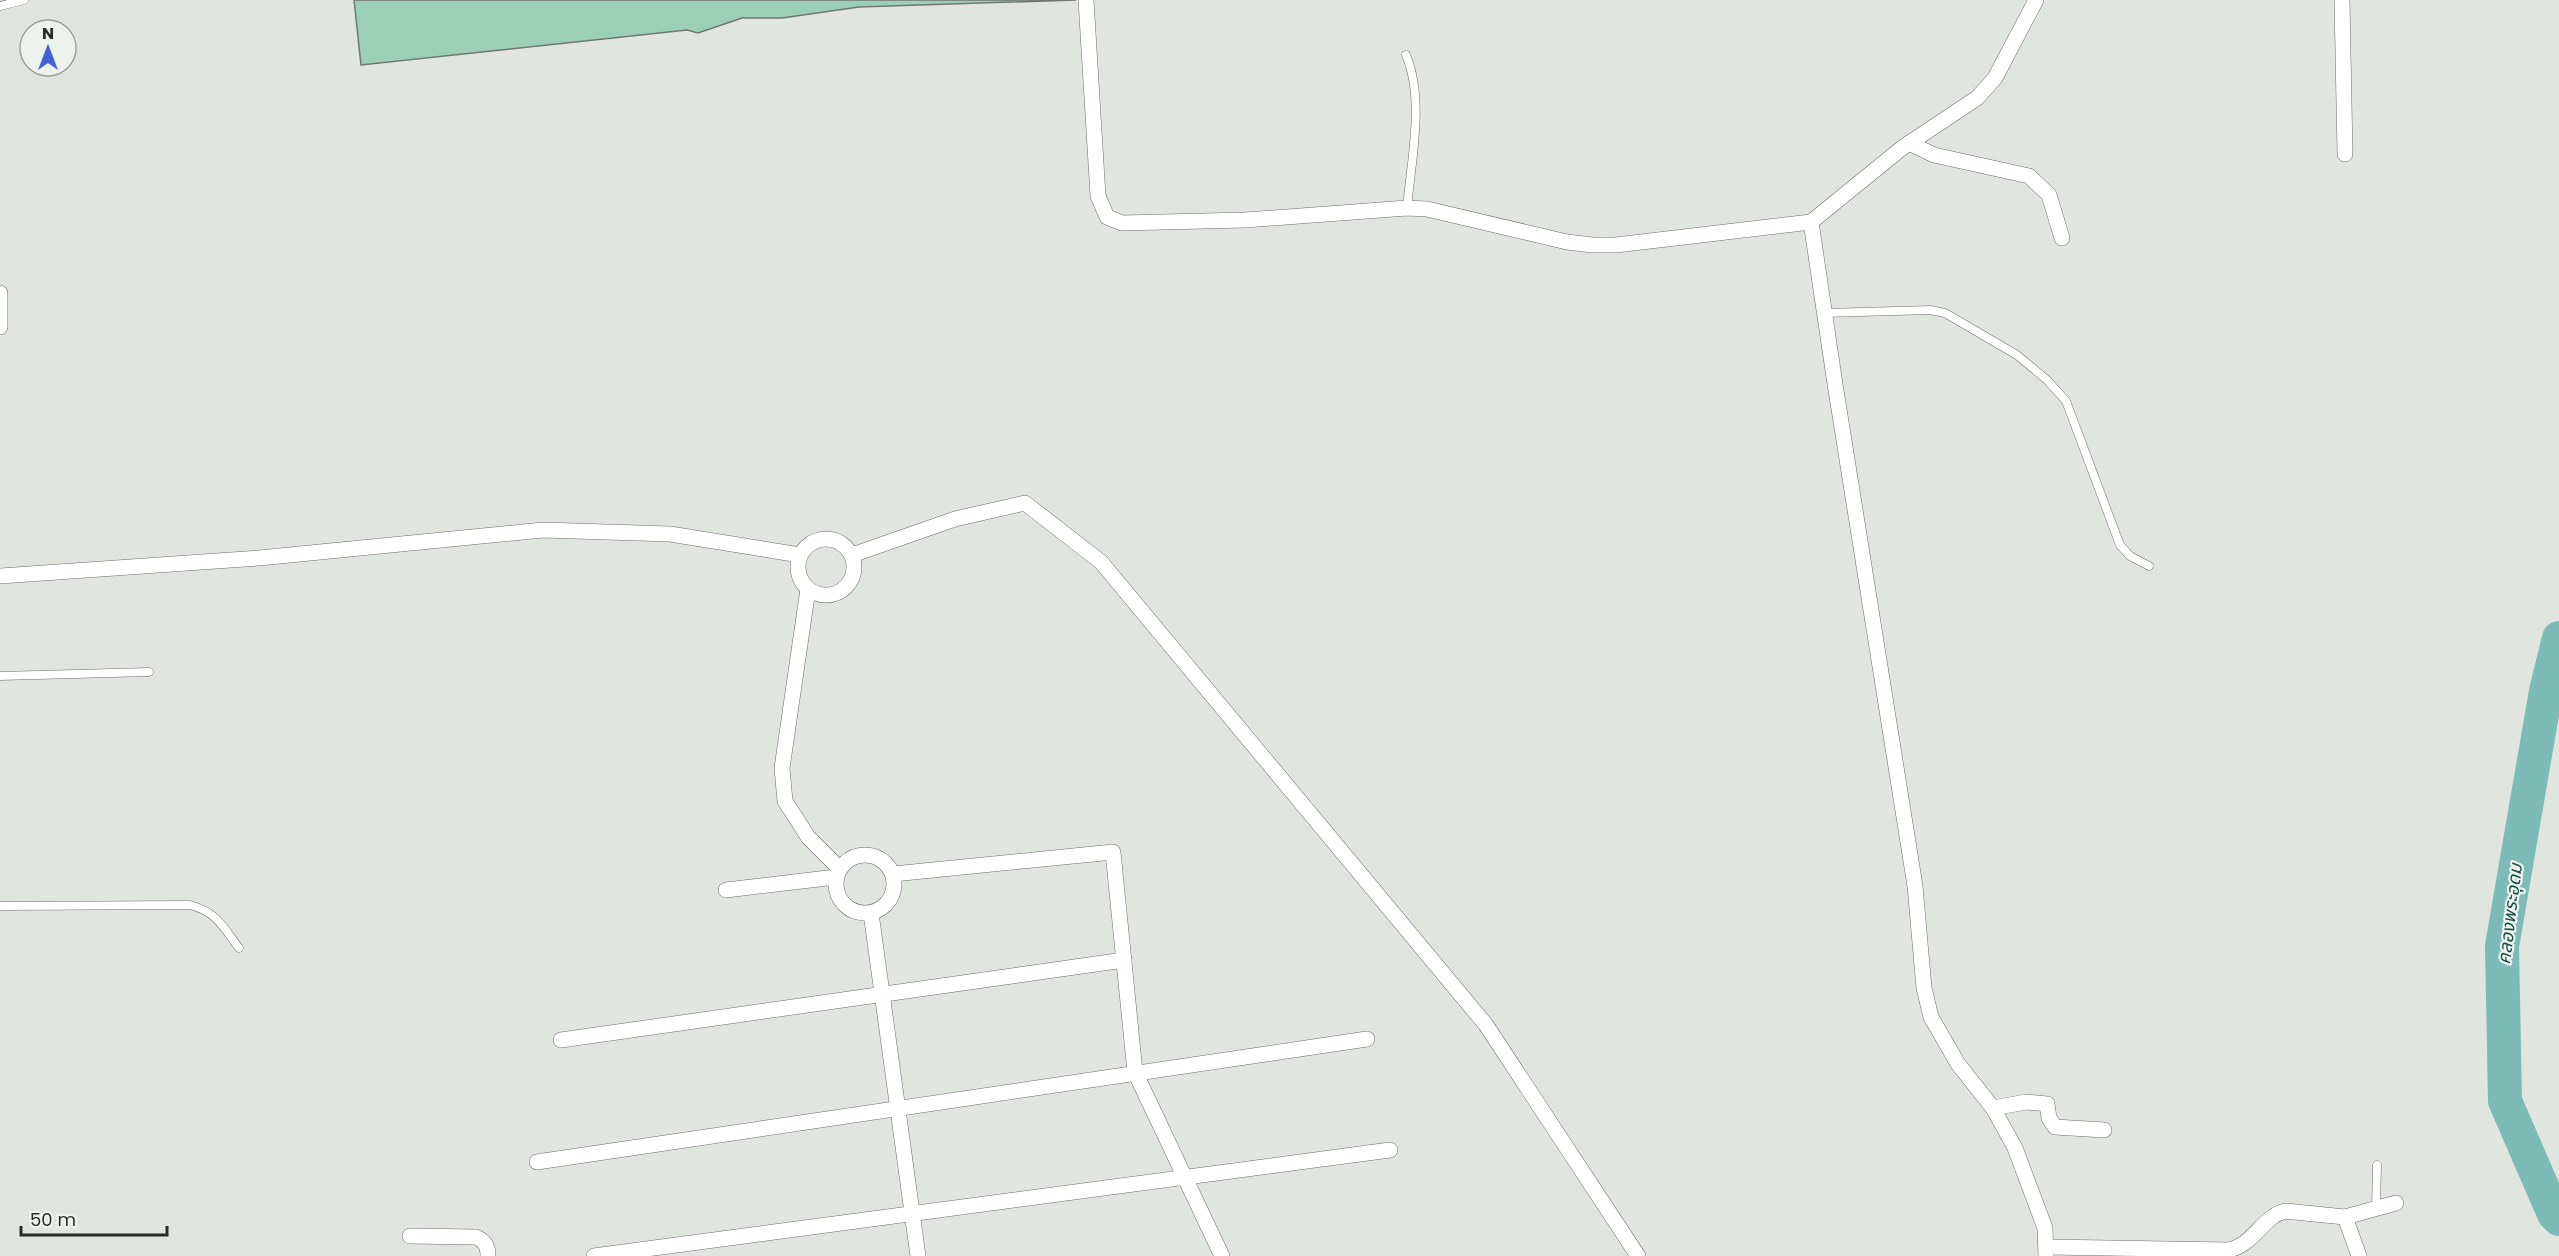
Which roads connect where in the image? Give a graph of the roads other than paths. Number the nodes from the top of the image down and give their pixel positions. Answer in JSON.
{"nodes":[{"id":1,"x":24,"y":0,"type":"edge"},
{"id":2,"x":1086,"y":0,"type":"edge"},
{"id":3,"x":2036,"y":0,"type":"edge"},
{"id":4,"x":2342,"y":0,"type":"edge"},
{"id":5,"x":0,"y":6,"type":"edge"},
{"id":6,"x":1406,"y":55,"type":"dead end"},
{"id":7,"x":1909,"y":143,"type":"junction"},
{"id":8,"x":2345,"y":154,"type":"dead end"},
{"id":9,"x":1407,"y":208,"type":"junction"},
{"id":10,"x":1811,"y":222,"type":"junction"},
{"id":11,"x":2062,"y":238,"type":"dead end"},
{"id":12,"x":0,"y":292,"type":"edge"},
{"id":13,"x":1825,"y":313,"type":"junction"},
{"id":14,"x":0,"y":327,"type":"edge"},
{"id":15,"x":800,"y":555,"type":"junction"},
{"id":16,"x":852,"y":555,"type":"junction"},
{"id":17,"x":2149,"y":566,"type":"dead end"},
{"id":18,"x":0,"y":576,"type":"edge"},
{"id":19,"x":808,"y":589,"type":"junction"},
{"id":20,"x":149,"y":672,"type":"dead end"},
{"id":21,"x":0,"y":676,"type":"edge"},
{"id":22,"x":838,"y":873,"type":"junction"},
{"id":23,"x":893,"y":874,"type":"junction"},
{"id":24,"x":726,"y":890,"type":"dead end"},
{"id":25,"x":0,"y":906,"type":"edge"},
{"id":26,"x":871,"y":913,"type":"junction"},
{"id":27,"x":239,"y":948,"type":"dead end"},
{"id":28,"x":1124,"y":960,"type":"junction"},
{"id":29,"x":882,"y":994,"type":"junction"},
{"id":30,"x":1366,"y":1039,"type":"dead end"},
{"id":31,"x":561,"y":1040,"type":"dead end"},
{"id":32,"x":1136,"y":1072,"type":"junction"},
{"id":33,"x":898,"y":1108,"type":"junction"},
{"id":34,"x":1993,"y":1108,"type":"junction"},
{"id":35,"x":2104,"y":1130,"type":"dead end"},
{"id":36,"x":1390,"y":1150,"type":"dead end"},
{"id":37,"x":537,"y":1162,"type":"dead end"},
{"id":38,"x":2377,"y":1165,"type":"dead end"},
{"id":39,"x":1185,"y":1176,"type":"junction"},
{"id":40,"x":2396,"y":1203,"type":"dead end"},
{"id":41,"x":2376,"y":1209,"type":"junction"},
{"id":42,"x":912,"y":1213,"type":"junction"},
{"id":43,"x":2345,"y":1217,"type":"junction"},
{"id":44,"x":410,"y":1236,"type":"dead end"},
{"id":45,"x":2047,"y":1251,"type":"edge"},
{"id":46,"x":488,"y":1256,"type":"edge"},
{"id":47,"x":594,"y":1256,"type":"edge"},
{"id":48,"x":918,"y":1256,"type":"edge"},
{"id":49,"x":1222,"y":1256,"type":"edge"},
{"id":50,"x":1638,"y":1256,"type":"edge"},
{"id":51,"x":2359,"y":1256,"type":"edge"}],
"edges":[{"from":1,"to":5,"type":"lane"},
{"from":2,"to":9,"type":"street"},
{"from":3,"to":7,"type":"street"},
{"from":4,"to":8,"type":"street"},
{"from":6,"to":9,"type":"lane"},
{"from":7,"to":10,"type":"street"},
{"from":7,"to":11,"type":"street"},
{"from":9,"to":10,"type":"street"},
{"from":10,"to":13,"type":"street"},
{"from":12,"to":14,"type":"street"},
{"from":13,"to":17,"type":"lane"},
{"from":13,"to":34,"type":"street"},
{"from":15,"to":16,"type":"street"},
{"from":15,"to":18,"type":"street"},
{"from":15,"to":19,"type":"street"},
{"from":16,"to":19,"type":"street"},
{"from":16,"to":50,"type":"street"},
{"from":19,"to":22,"type":"street"},
{"from":20,"to":21,"type":"lane"},
{"from":22,"to":23,"type":"street"},
{"from":22,"to":24,"type":"street"},
{"from":22,"to":26,"type":"street"},
{"from":23,"to":26,"type":"street"},
{"from":23,"to":28,"type":"street"},
{"from":25,"to":27,"type":"lane"},
{"from":26,"to":29,"type":"street"},
{"from":28,"to":29,"type":"street"},
{"from":28,"to":32,"type":"street"},
{"from":29,"to":31,"type":"street"},
{"from":29,"to":33,"type":"street"},
{"from":30,"to":32,"type":"street"},
{"from":32,"to":33,"type":"street"},
{"from":32,"to":39,"type":"street"},
{"from":33,"to":37,"type":"street"},
{"from":33,"to":42,"type":"street"},
{"from":34,"to":35,"type":"street"},
{"from":34,"to":45,"type":"street"},
{"from":36,"to":39,"type":"street"},
{"from":38,"to":41,"type":"lane"},
{"from":39,"to":42,"type":"street"},
{"from":39,"to":49,"type":"street"},
{"from":40,"to":41,"type":"street"},
{"from":41,"to":43,"type":"street"},
{"from":42,"to":47,"type":"street"},
{"from":42,"to":48,"type":"street"},
{"from":43,"to":45,"type":"street"},
{"from":43,"to":51,"type":"street"},
{"from":44,"to":46,"type":"street"}]}
